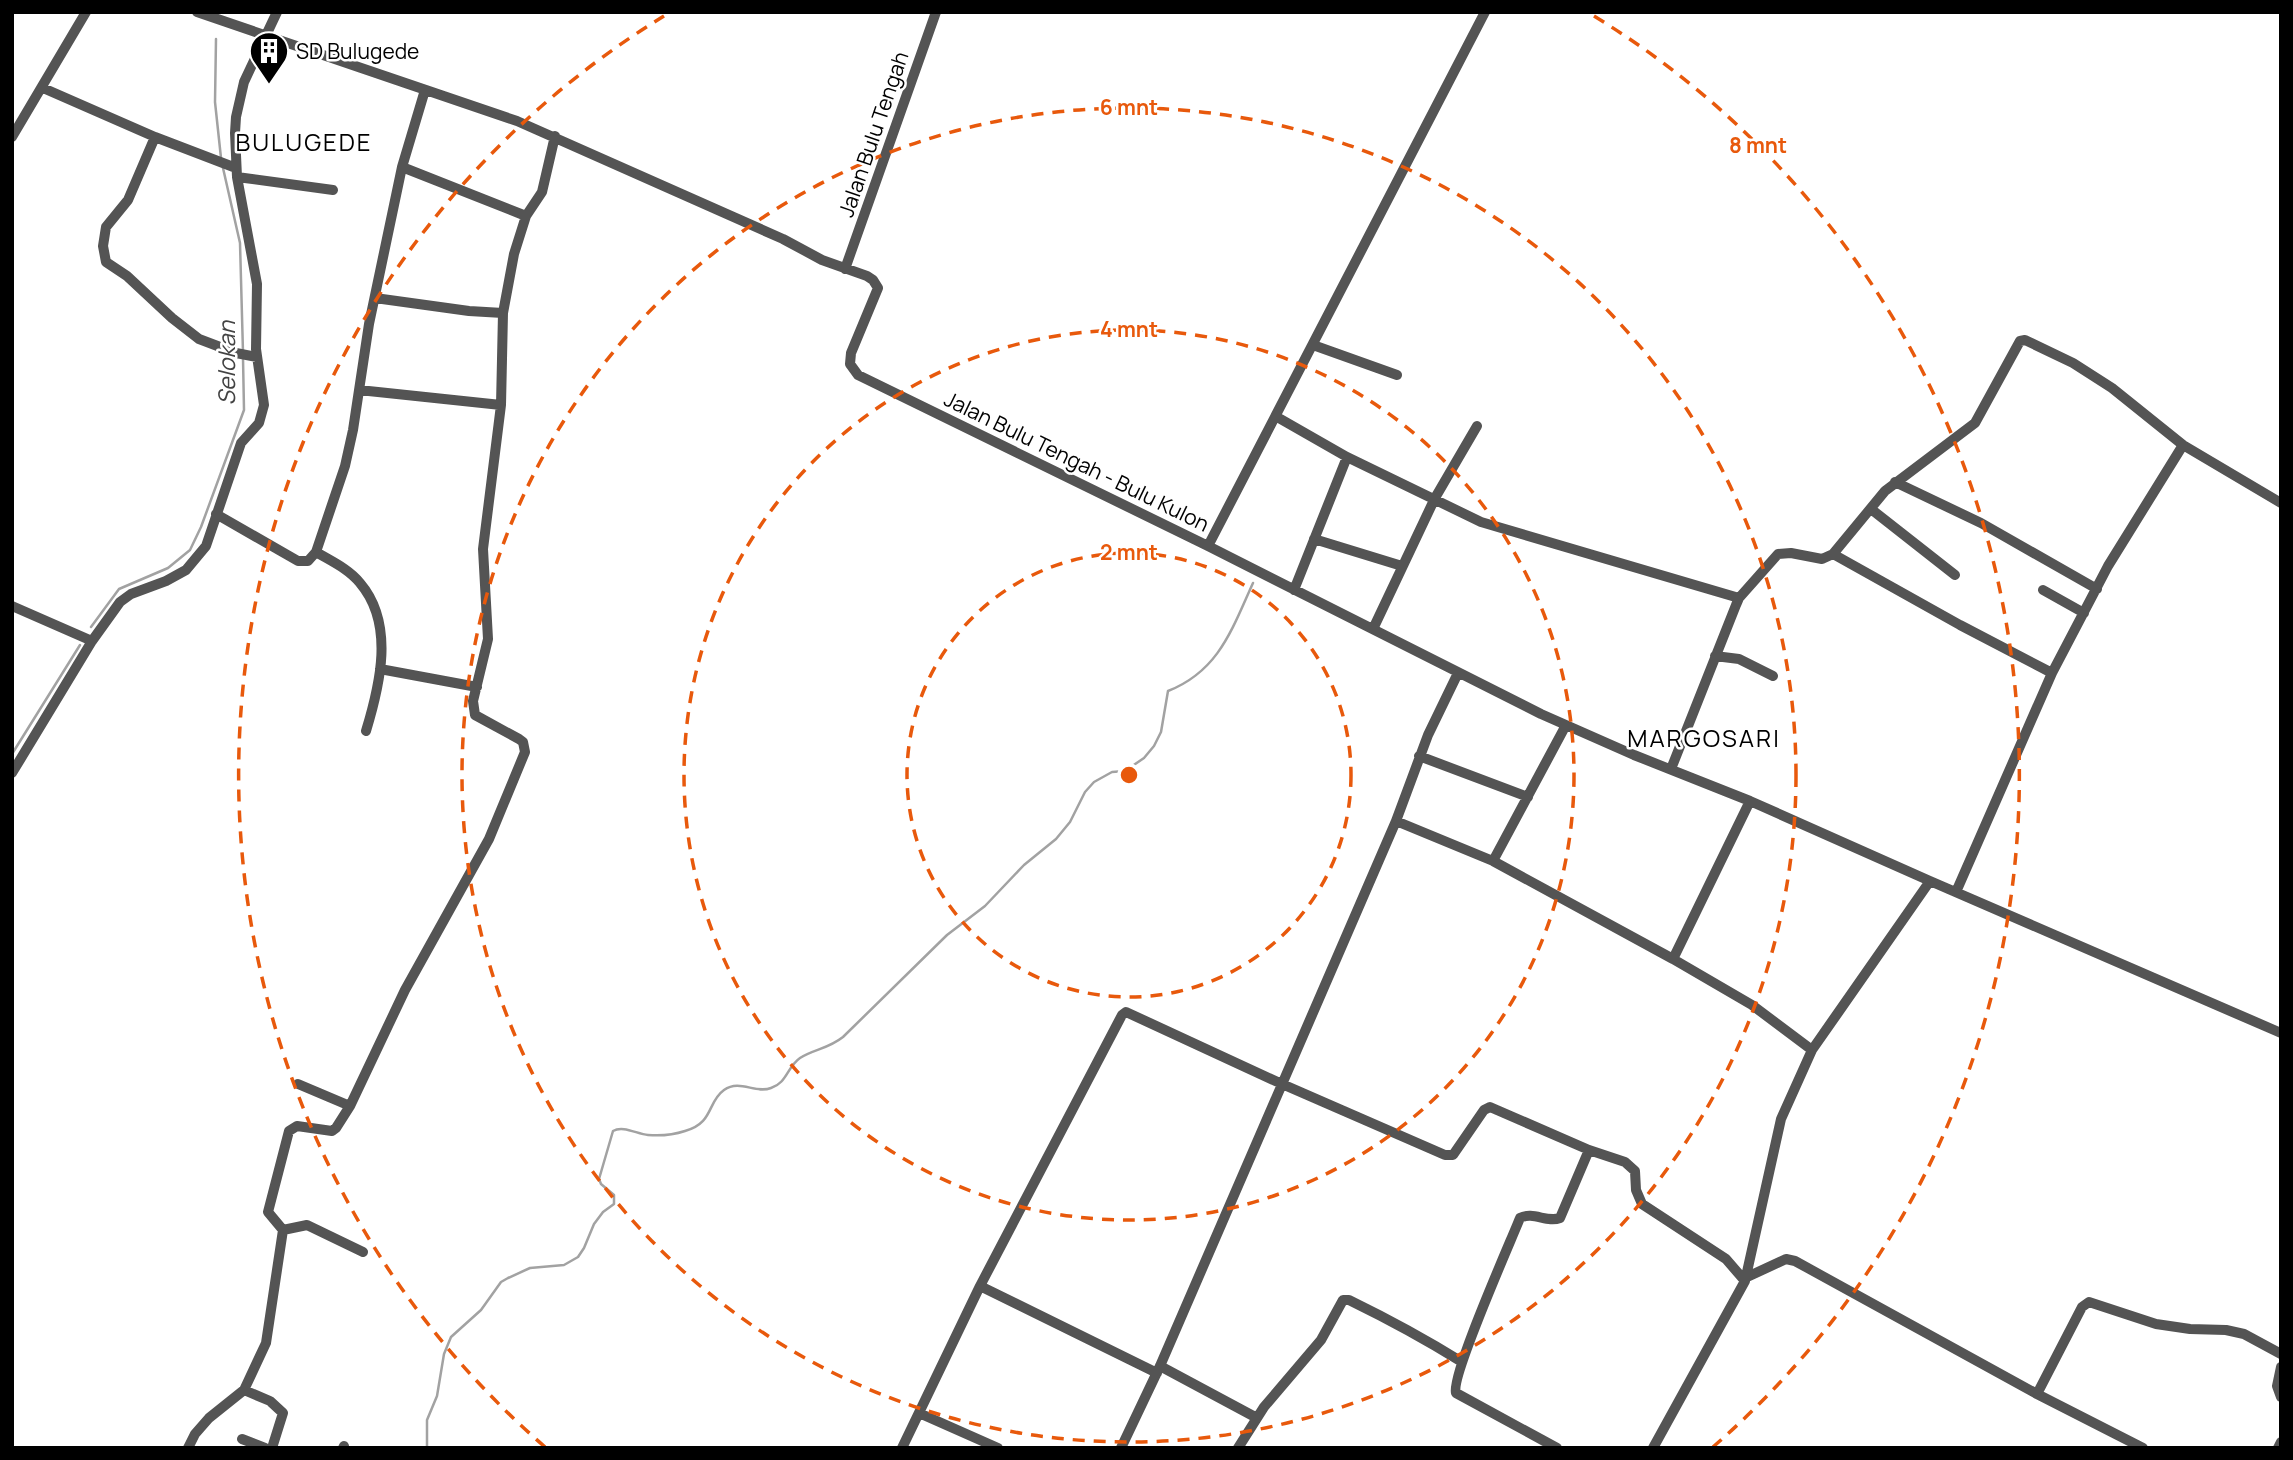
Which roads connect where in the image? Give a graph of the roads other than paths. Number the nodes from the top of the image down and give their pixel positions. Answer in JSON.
{"nodes":[{"id":1,"x":86,"y":12,"type":"edge"},
{"id":2,"x":197,"y":12,"type":"edge"},
{"id":3,"x":277,"y":12,"type":"edge"},
{"id":4,"x":936,"y":12,"type":"edge"},
{"id":5,"x":1485,"y":12,"type":"edge"},
{"id":6,"x":266,"y":37,"type":"junction"},
{"id":7,"x":43,"y":88,"type":"junction"},
{"id":8,"x":425,"y":90,"type":"junction"},
{"id":9,"x":555,"y":136,"type":"junction"},
{"id":10,"x":12,"y":137,"type":"edge"},
{"id":11,"x":155,"y":137,"type":"junction"},
{"id":12,"x":402,"y":167,"type":"junction"},
{"id":13,"x":236,"y":172,"type":"junction"},
{"id":14,"x":333,"y":190,"type":"dead end"},
{"id":15,"x":526,"y":216,"type":"junction"},
{"id":16,"x":845,"y":269,"type":"junction"},
{"id":17,"x":375,"y":298,"type":"junction"},
{"id":18,"x":503,"y":313,"type":"junction"},
{"id":19,"x":1313,"y":345,"type":"junction"},
{"id":20,"x":255,"y":357,"type":"junction"},
{"id":21,"x":1397,"y":375,"type":"dead end"},
{"id":22,"x":359,"y":390,"type":"junction"},
{"id":23,"x":500,"y":405,"type":"junction"},
{"id":24,"x":1277,"y":417,"type":"junction"},
{"id":25,"x":1478,"y":426,"type":"dead end"},
{"id":26,"x":2183,"y":445,"type":"junction"},
{"id":27,"x":1347,"y":457,"type":"junction"},
{"id":28,"x":1895,"y":482,"type":"junction"},
{"id":29,"x":1435,"y":498,"type":"junction"},
{"id":30,"x":2281,"y":503,"type":"edge"},
{"id":31,"x":1871,"y":509,"type":"junction"},
{"id":32,"x":216,"y":514,"type":"junction"},
{"id":33,"x":1314,"y":539,"type":"junction"},
{"id":34,"x":1208,"y":546,"type":"junction"},
{"id":35,"x":316,"y":552,"type":"junction"},
{"id":36,"x":1833,"y":554,"type":"junction"},
{"id":37,"x":1402,"y":566,"type":"junction"},
{"id":38,"x":1955,"y":575,"type":"dead end"},
{"id":39,"x":2097,"y":589,"type":"junction"},
{"id":40,"x":1294,"y":590,"type":"junction"},
{"id":41,"x":2043,"y":590,"type":"dead end"},
{"id":42,"x":1739,"y":598,"type":"junction"},
{"id":43,"x":12,"y":606,"type":"edge"},
{"id":44,"x":2084,"y":613,"type":"junction"},
{"id":45,"x":1373,"y":629,"type":"junction"},
{"id":46,"x":92,"y":641,"type":"junction"},
{"id":47,"x":1715,"y":656,"type":"junction"},
{"id":48,"x":380,"y":669,"type":"junction"},
{"id":49,"x":1458,"y":673,"type":"junction"},
{"id":50,"x":2052,"y":673,"type":"junction"},
{"id":51,"x":1773,"y":676,"type":"dead end"},
{"id":52,"x":477,"y":687,"type":"junction"},
{"id":53,"x":1566,"y":725,"type":"junction"},
{"id":54,"x":366,"y":731,"type":"dead end"},
{"id":55,"x":1419,"y":756,"type":"junction"},
{"id":56,"x":1671,"y":769,"type":"junction"},
{"id":57,"x":12,"y":773,"type":"edge"},
{"id":58,"x":1528,"y":797,"type":"junction"},
{"id":59,"x":1751,"y":800,"type":"junction"},
{"id":60,"x":1396,"y":821,"type":"junction"},
{"id":61,"x":1493,"y":861,"type":"junction"},
{"id":62,"x":1930,"y":881,"type":"junction"},
{"id":63,"x":1956,"y":892,"type":"junction"},
{"id":64,"x":1673,"y":959,"type":"junction"},
{"id":65,"x":2281,"y":1033,"type":"edge"},
{"id":66,"x":1812,"y":1050,"type":"junction"},
{"id":67,"x":298,"y":1084,"type":"dead end"},
{"id":68,"x":1282,"y":1084,"type":"junction"},
{"id":69,"x":350,"y":1106,"type":"junction"},
{"id":70,"x":1589,"y":1150,"type":"junction"},
{"id":71,"x":283,"y":1230,"type":"junction"},
{"id":72,"x":363,"y":1252,"type":"dead end"},
{"id":73,"x":1745,"y":1279,"type":"junction"},
{"id":74,"x":979,"y":1286,"type":"junction"},
{"id":75,"x":2281,"y":1354,"type":"edge"},
{"id":76,"x":1462,"y":1362,"type":"junction"},
{"id":77,"x":2281,"y":1367,"type":"edge"},
{"id":78,"x":1158,"y":1369,"type":"junction"},
{"id":79,"x":244,"y":1390,"type":"junction"},
{"id":80,"x":2037,"y":1394,"type":"junction"},
{"id":81,"x":2281,"y":1397,"type":"edge"},
{"id":82,"x":919,"y":1413,"type":"junction"},
{"id":83,"x":1256,"y":1418,"type":"junction"},
{"id":84,"x":242,"y":1439,"type":"dead end"},
{"id":85,"x":2281,"y":1442,"type":"edge"},
{"id":86,"x":188,"y":1448,"type":"edge"},
{"id":87,"x":264,"y":1448,"type":"edge"},
{"id":88,"x":272,"y":1448,"type":"edge"},
{"id":89,"x":902,"y":1448,"type":"edge"},
{"id":90,"x":998,"y":1448,"type":"edge"},
{"id":91,"x":1121,"y":1448,"type":"edge"},
{"id":92,"x":1238,"y":1448,"type":"edge"},
{"id":93,"x":1557,"y":1448,"type":"edge"},
{"id":94,"x":1653,"y":1448,"type":"edge"},
{"id":95,"x":2143,"y":1448,"type":"edge"},
{"id":96,"x":2278,"y":1448,"type":"edge"}],
"edges":[{"from":1,"to":7,"type":"street"},
{"from":2,"to":6,"type":"street","name":"Jalan Bulu Tengah - Bulu Kulon"},
{"from":3,"to":6,"type":"street"},
{"from":4,"to":16,"type":"street","name":"Jalan Bulu Tengah"},
{"from":5,"to":19,"type":"street"},
{"from":6,"to":8,"type":"street","name":"Jalan Bulu Tengah - Bulu Kulon"},
{"from":6,"to":13,"type":"street"},
{"from":7,"to":10,"type":"street"},
{"from":7,"to":11,"type":"street"},
{"from":8,"to":9,"type":"street","name":"Jalan Bulu Tengah - Bulu Kulon"},
{"from":8,"to":12,"type":"street"},
{"from":9,"to":15,"type":"street"},
{"from":9,"to":16,"type":"street","name":"Jalan Bulu Tengah - Bulu Kulon"},
{"from":11,"to":13,"type":"street"},
{"from":11,"to":20,"type":"street"},
{"from":12,"to":15,"type":"street"},
{"from":12,"to":17,"type":"street"},
{"from":13,"to":14,"type":"street"},
{"from":13,"to":20,"type":"street"},
{"from":15,"to":18,"type":"street"},
{"from":16,"to":34,"type":"street","name":"Jalan Bulu Tengah - Bulu Kulon"},
{"from":17,"to":18,"type":"street"},
{"from":17,"to":22,"type":"street"},
{"from":18,"to":23,"type":"street"},
{"from":19,"to":21,"type":"street"},
{"from":19,"to":24,"type":"street"},
{"from":20,"to":32,"type":"street"},
{"from":22,"to":23,"type":"street"},
{"from":22,"to":35,"type":"street"},
{"from":23,"to":52,"type":"street"},
{"from":24,"to":27,"type":"street"},
{"from":24,"to":34,"type":"street"},
{"from":25,"to":29,"type":"street"},
{"from":26,"to":28,"type":"street"},
{"from":26,"to":30,"type":"street"},
{"from":26,"to":39,"type":"street"},
{"from":27,"to":29,"type":"street"},
{"from":27,"to":33,"type":"street"},
{"from":28,"to":31,"type":"street"},
{"from":28,"to":39,"type":"street"},
{"from":29,"to":37,"type":"street"},
{"from":29,"to":42,"type":"street"},
{"from":31,"to":36,"type":"street"},
{"from":31,"to":38,"type":"street"},
{"from":32,"to":35,"type":"street"},
{"from":32,"to":46,"type":"street"},
{"from":33,"to":37,"type":"street"},
{"from":33,"to":40,"type":"street"},
{"from":34,"to":40,"type":"street","name":"Jalan Bulu Tengah - Bulu Kulon"},
{"from":35,"to":48,"type":"street"},
{"from":36,"to":42,"type":"street"},
{"from":36,"to":50,"type":"street"},
{"from":37,"to":45,"type":"street"},
{"from":39,"to":44,"type":"street"},
{"from":40,"to":45,"type":"street","name":"Jalan Bulu Tengah - Bulu Kulon"},
{"from":41,"to":44,"type":"street"},
{"from":42,"to":47,"type":"street"},
{"from":43,"to":46,"type":"street"},
{"from":44,"to":50,"type":"street"},
{"from":45,"to":49,"type":"street","name":"Jalan Bulu Tengah - Bulu Kulon"},
{"from":46,"to":57,"type":"street"},
{"from":47,"to":51,"type":"street"},
{"from":47,"to":56,"type":"street"},
{"from":48,"to":52,"type":"street"},
{"from":48,"to":54,"type":"street"},
{"from":49,"to":53,"type":"street","name":"Jalan Bulu Tengah - Bulu Kulon"},
{"from":49,"to":55,"type":"street"},
{"from":50,"to":63,"type":"street"},
{"from":52,"to":69,"type":"street"},
{"from":53,"to":56,"type":"street","name":"Jalan Bulu Tengah - Bulu Kulon"},
{"from":53,"to":58,"type":"street"},
{"from":55,"to":58,"type":"street"},
{"from":55,"to":60,"type":"street"},
{"from":56,"to":59,"type":"street","name":"Jalan Bulu Tengah - Bulu Kulon"},
{"from":58,"to":61,"type":"street"},
{"from":59,"to":62,"type":"street","name":"Jalan Bulu Tengah - Bulu Kulon"},
{"from":59,"to":64,"type":"street"},
{"from":60,"to":61,"type":"street"},
{"from":60,"to":68,"type":"street"},
{"from":61,"to":64,"type":"street"},
{"from":62,"to":63,"type":"street","name":"Jalan Bulu Tengah - Bulu Kulon"},
{"from":62,"to":66,"type":"street"},
{"from":63,"to":65,"type":"street","name":"Jalan Bulu Tengah - Bulu Kulon"},
{"from":64,"to":66,"type":"street"},
{"from":66,"to":73,"type":"street"},
{"from":67,"to":69,"type":"street"},
{"from":68,"to":70,"type":"street"},
{"from":68,"to":74,"type":"street"},
{"from":68,"to":78,"type":"street"},
{"from":69,"to":71,"type":"street"},
{"from":70,"to":73,"type":"street"},
{"from":70,"to":76,"type":"street"},
{"from":71,"to":72,"type":"street"},
{"from":71,"to":79,"type":"street"},
{"from":73,"to":80,"type":"street"},
{"from":73,"to":94,"type":"street"},
{"from":74,"to":78,"type":"street"},
{"from":74,"to":82,"type":"street"},
{"from":75,"to":80,"type":"street"},
{"from":76,"to":83,"type":"street"},
{"from":76,"to":93,"type":"street"},
{"from":77,"to":81,"type":"street"},
{"from":78,"to":83,"type":"street"},
{"from":78,"to":91,"type":"street"},
{"from":79,"to":86,"type":"street"},
{"from":79,"to":88,"type":"street"},
{"from":80,"to":95,"type":"street"},
{"from":82,"to":89,"type":"street"},
{"from":82,"to":90,"type":"street"},
{"from":83,"to":92,"type":"street"},
{"from":84,"to":87,"type":"street"},
{"from":85,"to":96,"type":"street"}]}
